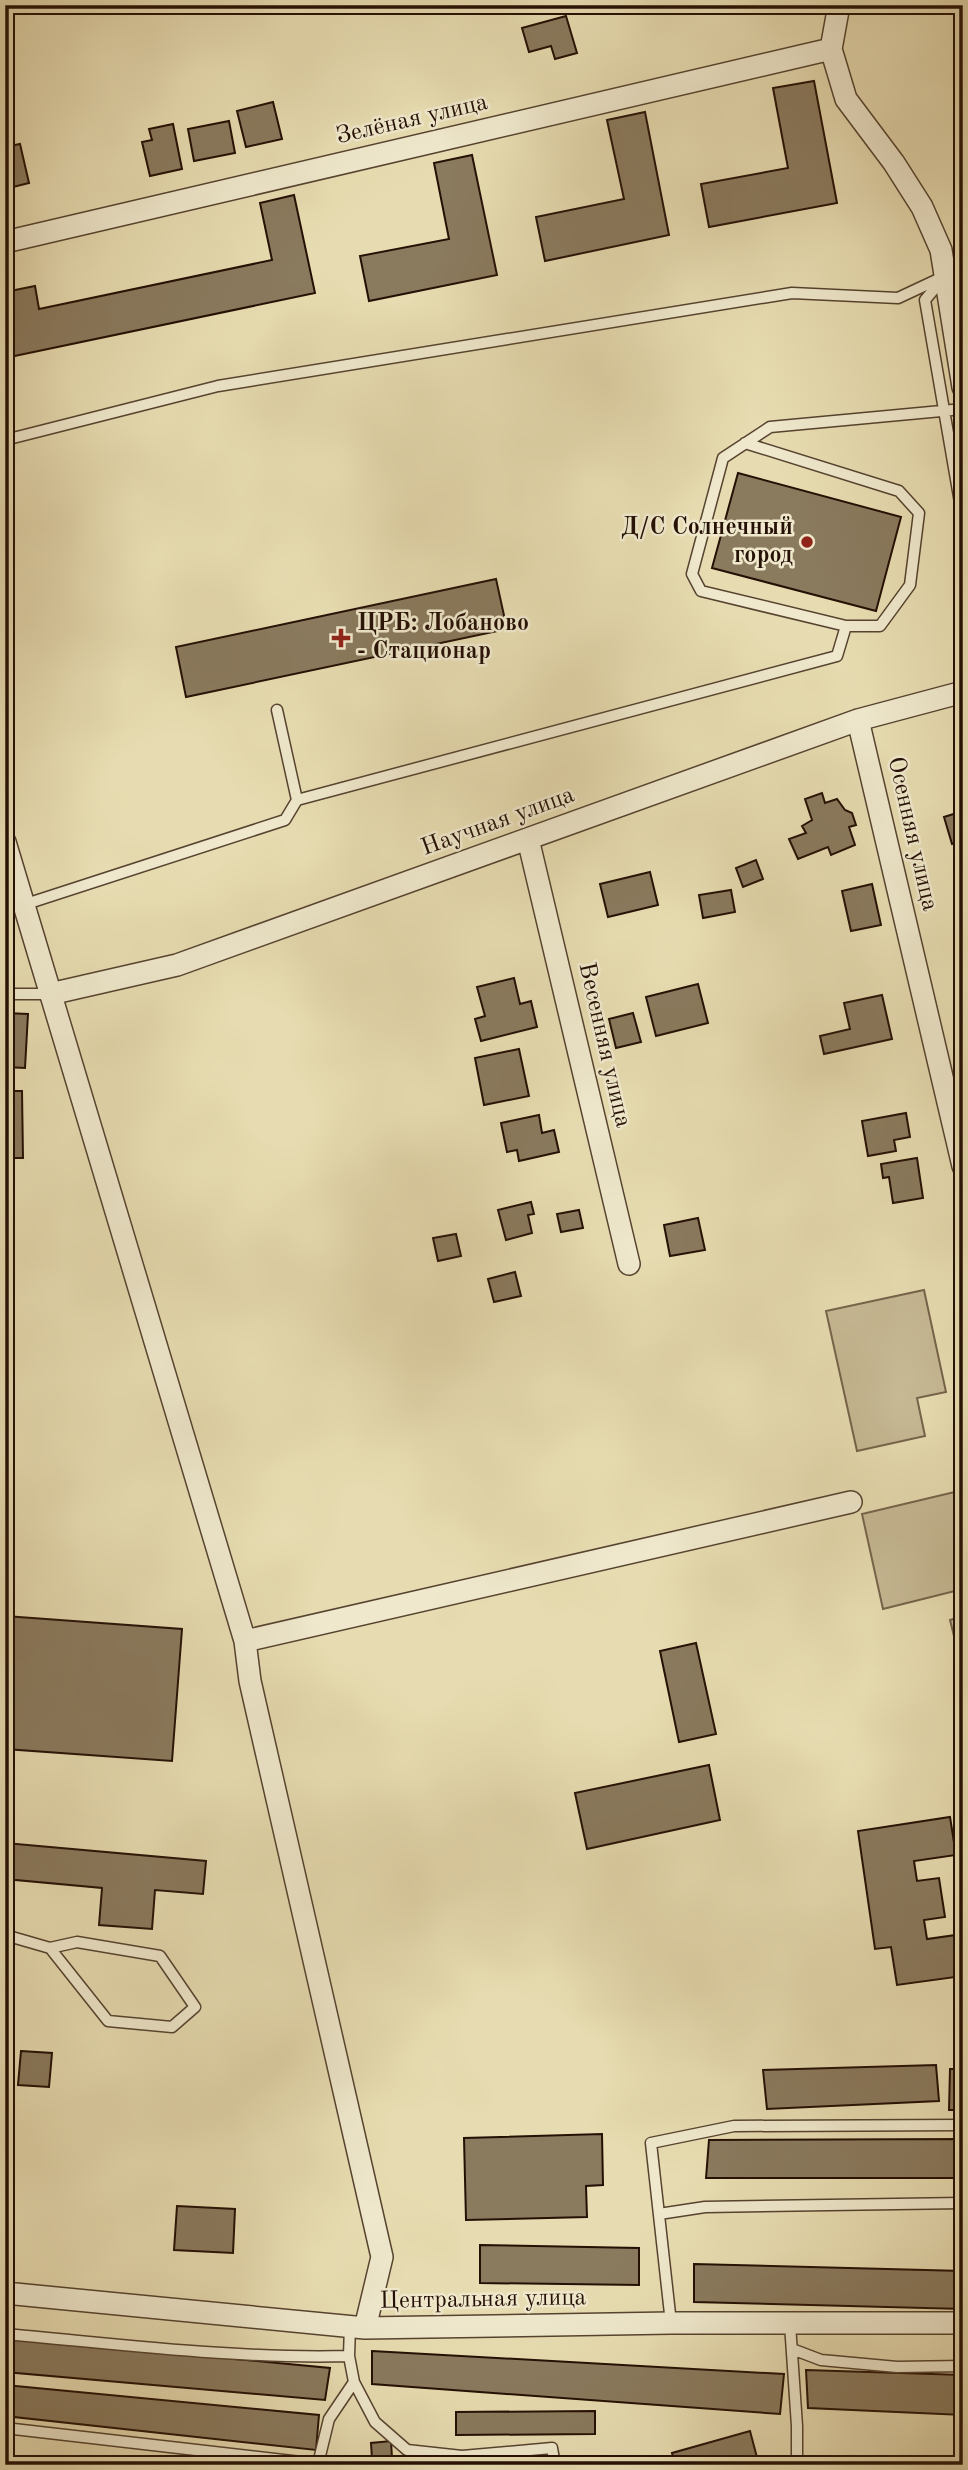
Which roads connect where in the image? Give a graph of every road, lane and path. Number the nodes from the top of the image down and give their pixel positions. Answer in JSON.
{"nodes":[{"id":1,"x":839,"y":5,"type":"edge"},
{"id":2,"x":831,"y":49,"type":"junction"},
{"id":3,"x":5,"y":242,"type":"edge"},
{"id":4,"x":945,"y":276,"type":"junction"},
{"id":5,"x":963,"y":387,"type":"edge"},
{"id":6,"x":963,"y":409,"type":"edge"},
{"id":7,"x":944,"y":413,"type":"junction"},
{"id":8,"x":5,"y":440,"type":"edge"},
{"id":9,"x":745,"y":443,"type":"junction"},
{"id":10,"x":963,"y":520,"type":"edge"},
{"id":11,"x":846,"y":626,"type":"junction"},
{"id":12,"x":963,"y":692,"type":"edge"},
{"id":13,"x":278,"y":710,"type":"dead end"},
{"id":14,"x":858,"y":720,"type":"junction"},
{"id":15,"x":296,"y":800,"type":"junction"},
{"id":16,"x":528,"y":839,"type":"junction"},
{"id":17,"x":5,"y":842,"type":"edge"},
{"id":18,"x":23,"y":905,"type":"junction"},
{"id":19,"x":5,"y":994,"type":"edge"},
{"id":20,"x":50,"y":994,"type":"junction"},
{"id":21,"x":963,"y":1166,"type":"edge"},
{"id":22,"x":629,"y":1264,"type":"dead end"},
{"id":23,"x":851,"y":1502,"type":"dead end"},
{"id":24,"x":245,"y":1641,"type":"junction"},
{"id":25,"x":5,"y":1935,"type":"edge"},
{"id":26,"x":50,"y":1948,"type":"junction"},
{"id":27,"x":963,"y":2125,"type":"edge"},
{"id":28,"x":963,"y":2203,"type":"edge"},
{"id":29,"x":659,"y":2214,"type":"junction"},
{"id":30,"x":5,"y":2293,"type":"edge"},
{"id":31,"x":671,"y":2323,"type":"junction"},
{"id":32,"x":963,"y":2323,"type":"edge"},
{"id":33,"x":790,"y":2324,"type":"junction"},
{"id":34,"x":357,"y":2327,"type":"junction"},
{"id":35,"x":5,"y":2334,"type":"edge"},
{"id":36,"x":792,"y":2349,"type":"junction"},
{"id":37,"x":349,"y":2356,"type":"junction"},
{"id":38,"x":963,"y":2366,"type":"edge"},
{"id":39,"x":354,"y":2382,"type":"junction"},
{"id":40,"x":5,"y":2428,"type":"edge"},
{"id":41,"x":555,"y":2465,"type":"edge"},
{"id":42,"x":797,"y":2465,"type":"edge"}],
"edges":[{"from":1,"to":2,"type":"street"},
{"from":2,"to":3,"type":"street","name":"Зелёная улица"},
{"from":2,"to":4,"type":"street"},
{"from":4,"to":5,"type":"street"},
{"from":4,"to":7,"type":"lane"},
{"from":4,"to":8,"type":"lane"},
{"from":6,"to":7,"type":"lane"},
{"from":7,"to":9,"type":"lane"},
{"from":7,"to":10,"type":"lane"},
{"from":9,"to":11,"type":"lane"},
{"from":9,"to":11,"type":"lane"},
{"from":11,"to":15,"type":"lane"},
{"from":12,"to":14,"type":"street","name":"Научная улица"},
{"from":13,"to":15,"type":"lane"},
{"from":14,"to":16,"type":"street","name":"Научная улица"},
{"from":14,"to":21,"type":"street","name":"Осенняя улица"},
{"from":15,"to":18,"type":"lane"},
{"from":16,"to":20,"type":"street","name":"Научная улица"},
{"from":16,"to":22,"type":"street","name":"Весенняя улица"},
{"from":17,"to":18,"type":"street"},
{"from":18,"to":20,"type":"street"},
{"from":19,"to":20,"type":"lane"},
{"from":20,"to":24,"type":"street"},
{"from":23,"to":24,"type":"street"},
{"from":24,"to":34,"type":"street"},
{"from":25,"to":26,"type":"lane"},
{"from":26,"to":26,"type":"lane"},
{"from":27,"to":29,"type":"lane"},
{"from":28,"to":29,"type":"lane"},
{"from":29,"to":31,"type":"lane"},
{"from":30,"to":34,"type":"street","name":"Центральная улица"},
{"from":31,"to":33,"type":"street","name":"Центральная улица"},
{"from":31,"to":34,"type":"street","name":"Центральная улица"},
{"from":32,"to":33,"type":"street","name":"Центральная улица"},
{"from":33,"to":36,"type":"lane"},
{"from":34,"to":37,"type":"lane"},
{"from":35,"to":37,"type":"lane"},
{"from":36,"to":38,"type":"lane"},
{"from":36,"to":42,"type":"lane"},
{"from":37,"to":39,"type":"lane"},
{"from":39,"to":40,"type":"lane"},
{"from":39,"to":41,"type":"lane"}]}
